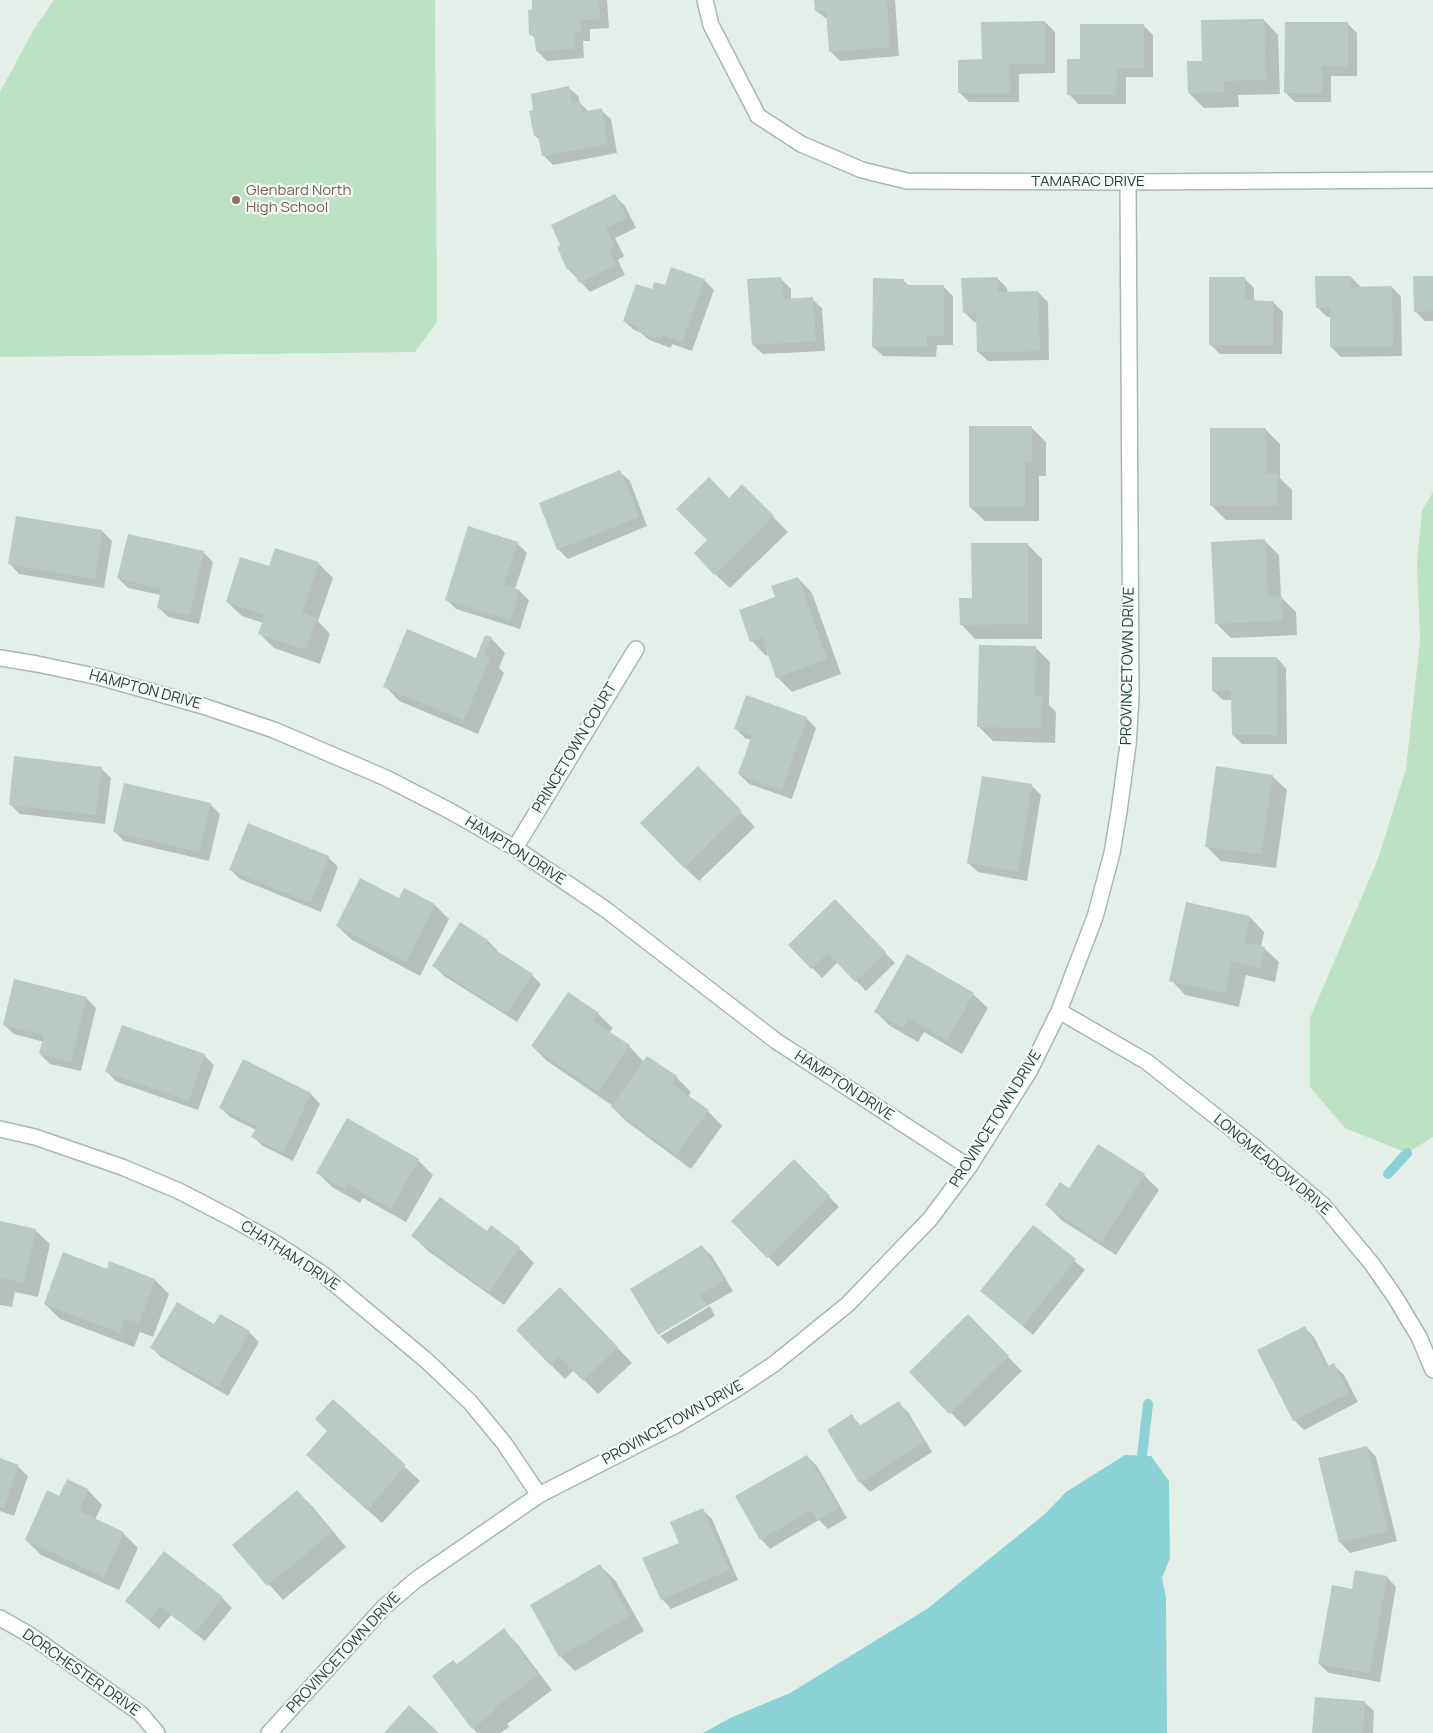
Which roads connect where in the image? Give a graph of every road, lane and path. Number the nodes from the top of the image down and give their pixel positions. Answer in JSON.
{"nodes":[{"id":1,"x":706,"y":0,"type":"edge"},
{"id":2,"x":1433,"y":180,"type":"edge"},
{"id":3,"x":1128,"y":182,"type":"junction"},
{"id":4,"x":636,"y":649,"type":"dead end"},
{"id":5,"x":0,"y":658,"type":"edge"},
{"id":6,"x":516,"y":848,"type":"junction"},
{"id":7,"x":1059,"y":1011,"type":"junction"},
{"id":8,"x":0,"y":1129,"type":"edge"},
{"id":9,"x":969,"y":1167,"type":"junction"},
{"id":10,"x":1433,"y":1370,"type":"edge"},
{"id":11,"x":539,"y":1495,"type":"junction"},
{"id":12,"x":0,"y":1618,"type":"edge"},
{"id":13,"x":157,"y":1733,"type":"edge"},
{"id":14,"x":269,"y":1733,"type":"edge"}],
"edges":[{"from":1,"to":3,"type":"street","name":"TAMARAC DRIVE"},
{"from":2,"to":3,"type":"street","name":"TAMARAC DRIVE"},
{"from":3,"to":7,"type":"street","name":"PROVINCETOWN DRIVE"},
{"from":4,"to":6,"type":"street","name":"PRINCETOWN COURT"},
{"from":5,"to":6,"type":"street","name":"HAMPTON DRIVE"},
{"from":6,"to":9,"type":"street","name":"HAMPTON DRIVE"},
{"from":7,"to":9,"type":"street","name":"PROVINCETOWN DRIVE"},
{"from":7,"to":10,"type":"street","name":"LONGMEADOW DRIVE"},
{"from":8,"to":11,"type":"street","name":"CHATHAM DRIVE"},
{"from":9,"to":11,"type":"street","name":"PROVINCETOWN DRIVE"},
{"from":11,"to":14,"type":"street","name":"PROVINCETOWN DRIVE"},
{"from":12,"to":13,"type":"street","name":"DORCHESTER DRIVE"}]}
